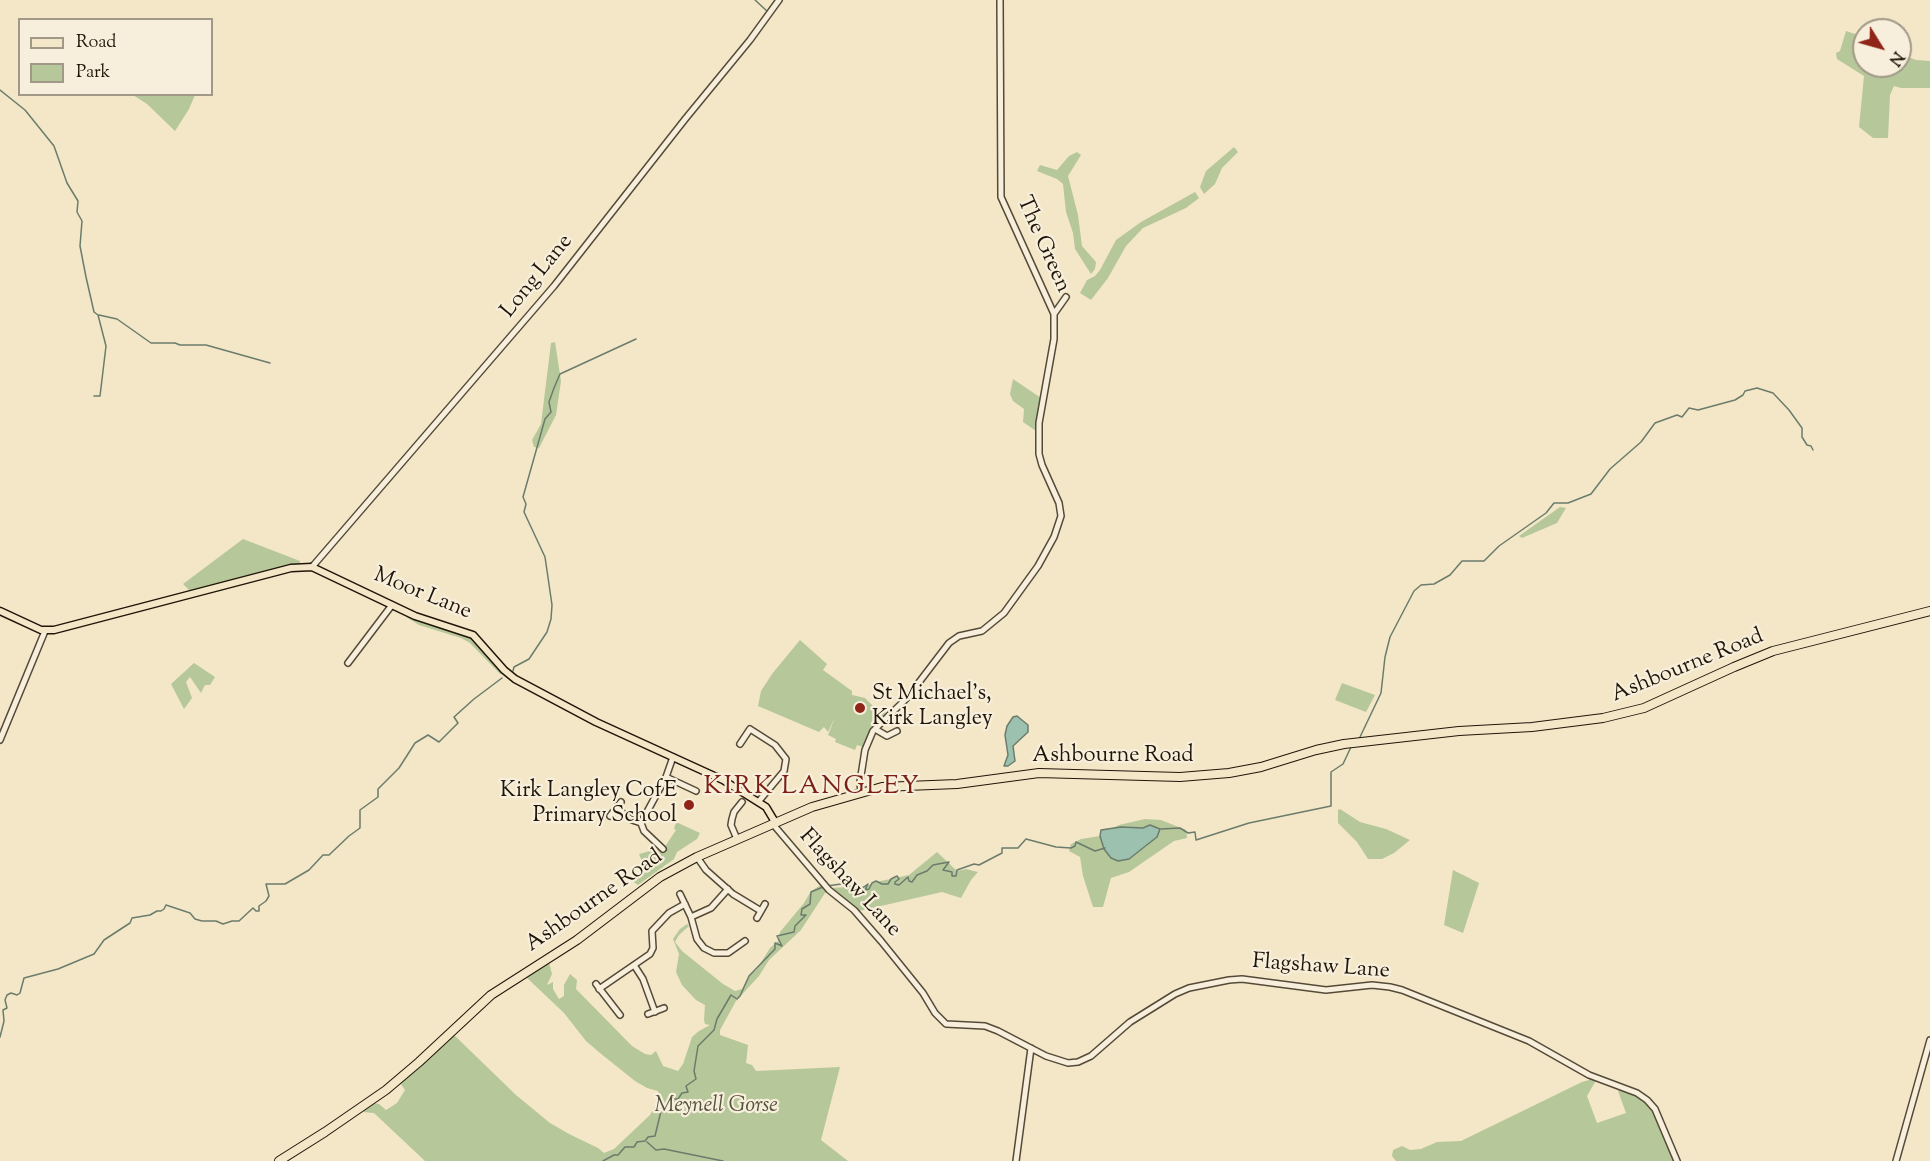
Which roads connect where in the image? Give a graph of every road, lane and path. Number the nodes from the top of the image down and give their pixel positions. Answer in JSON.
{"nodes":[{"id":1,"x":779,"y":0,"type":"edge"},
{"id":2,"x":1000,"y":0,"type":"edge"},
{"id":3,"x":1066,"y":297,"type":"dead end"},
{"id":4,"x":1054,"y":314,"type":"junction"},
{"id":5,"x":312,"y":567,"type":"junction"},
{"id":6,"x":392,"y":605,"type":"junction"},
{"id":7,"x":0,"y":611,"type":"edge"},
{"id":8,"x":1930,"y":611,"type":"edge"},
{"id":9,"x":45,"y":631,"type":"junction"},
{"id":10,"x":348,"y":663,"type":"dead end"},
{"id":11,"x":874,"y":729,"type":"junction"},
{"id":12,"x":897,"y":731,"type":"dead end"},
{"id":13,"x":0,"y":740,"type":"edge"},
{"id":14,"x":740,"y":744,"type":"dead end"},
{"id":15,"x":673,"y":757,"type":"junction"},
{"id":16,"x":666,"y":777,"type":"junction"},
{"id":17,"x":696,"y":790,"type":"dead end"},
{"id":18,"x":861,"y":793,"type":"junction"},
{"id":19,"x":742,"y":801,"type":"dead end"},
{"id":20,"x":759,"y":801,"type":"junction"},
{"id":21,"x":621,"y":802,"type":"dead end"},
{"id":22,"x":616,"y":808,"type":"junction"},
{"id":23,"x":610,"y":816,"type":"dead end"},
{"id":24,"x":774,"y":822,"type":"junction"},
{"id":25,"x":641,"y":823,"type":"junction"},
{"id":26,"x":737,"y":838,"type":"junction"},
{"id":27,"x":656,"y":843,"type":"junction"},
{"id":28,"x":650,"y":849,"type":"dead end"},
{"id":29,"x":663,"y":849,"type":"dead end"},
{"id":30,"x":697,"y":856,"type":"junction"},
{"id":31,"x":728,"y":889,"type":"junction"},
{"id":32,"x":680,"y":894,"type":"dead end"},
{"id":33,"x":685,"y":904,"type":"junction"},
{"id":34,"x":765,"y":904,"type":"dead end"},
{"id":35,"x":761,"y":911,"type":"junction"},
{"id":36,"x":691,"y":917,"type":"junction"},
{"id":37,"x":757,"y":918,"type":"dead end"},
{"id":38,"x":703,"y":931,"type":"dead end"},
{"id":39,"x":696,"y":933,"type":"junction"},
{"id":40,"x":745,"y":941,"type":"dead end"},
{"id":41,"x":634,"y":965,"type":"junction"},
{"id":42,"x":664,"y":1008,"type":"dead end"},
{"id":43,"x":609,"y":1017,"type":"dead end"},
{"id":44,"x":1930,"y":1040,"type":"edge"},
{"id":45,"x":1031,"y":1048,"type":"junction"},
{"id":46,"x":279,"y":1161,"type":"edge"},
{"id":47,"x":1016,"y":1161,"type":"edge"},
{"id":48,"x":1677,"y":1161,"type":"edge"},
{"id":49,"x":1896,"y":1161,"type":"edge"}],
"edges":[{"from":1,"to":5,"type":"street","name":"Long Lane"},
{"from":2,"to":4,"type":"street","name":"The Green"},
{"from":3,"to":4,"type":"street"},
{"from":4,"to":11,"type":"street","name":"The Green"},
{"from":5,"to":6,"type":"main road","name":"Moor Lane"},
{"from":5,"to":9,"type":"main road"},
{"from":6,"to":10,"type":"street"},
{"from":6,"to":15,"type":"main road","name":"Moor Lane"},
{"from":7,"to":9,"type":"main road"},
{"from":8,"to":18,"type":"highway","name":"Ashbourne Road"},
{"from":9,"to":13,"type":"street"},
{"from":11,"to":12,"type":"street"},
{"from":11,"to":18,"type":"street"},
{"from":14,"to":20,"type":"street"},
{"from":15,"to":16,"type":"street"},
{"from":15,"to":20,"type":"main road","name":"Moor Lane"},
{"from":16,"to":17,"type":"street"},
{"from":16,"to":25,"type":"street"},
{"from":18,"to":24,"type":"highway","name":"Ashbourne Road"},
{"from":19,"to":26,"type":"street"},
{"from":20,"to":24,"type":"main road","name":"Moor Lane"},
{"from":21,"to":22,"type":"street"},
{"from":22,"to":23,"type":"street"},
{"from":22,"to":25,"type":"street"},
{"from":24,"to":26,"type":"highway","name":"Ashbourne Road"},
{"from":24,"to":45,"type":"street","name":"Flagshaw Lane"},
{"from":25,"to":27,"type":"street"},
{"from":26,"to":30,"type":"highway","name":"Ashbourne Road"},
{"from":27,"to":28,"type":"street"},
{"from":27,"to":29,"type":"street"},
{"from":30,"to":31,"type":"street"},
{"from":30,"to":46,"type":"highway","name":"Ashbourne Road"},
{"from":31,"to":35,"type":"street"},
{"from":31,"to":36,"type":"street"},
{"from":32,"to":33,"type":"street"},
{"from":33,"to":36,"type":"street"},
{"from":33,"to":41,"type":"street"},
{"from":34,"to":35,"type":"street"},
{"from":35,"to":37,"type":"street"},
{"from":36,"to":39,"type":"street"},
{"from":38,"to":39,"type":"street"},
{"from":39,"to":40,"type":"street"},
{"from":41,"to":42,"type":"street"},
{"from":41,"to":43,"type":"street"},
{"from":44,"to":49,"type":"street"},
{"from":45,"to":47,"type":"street"},
{"from":45,"to":48,"type":"street","name":"Flagshaw Lane"}]}
